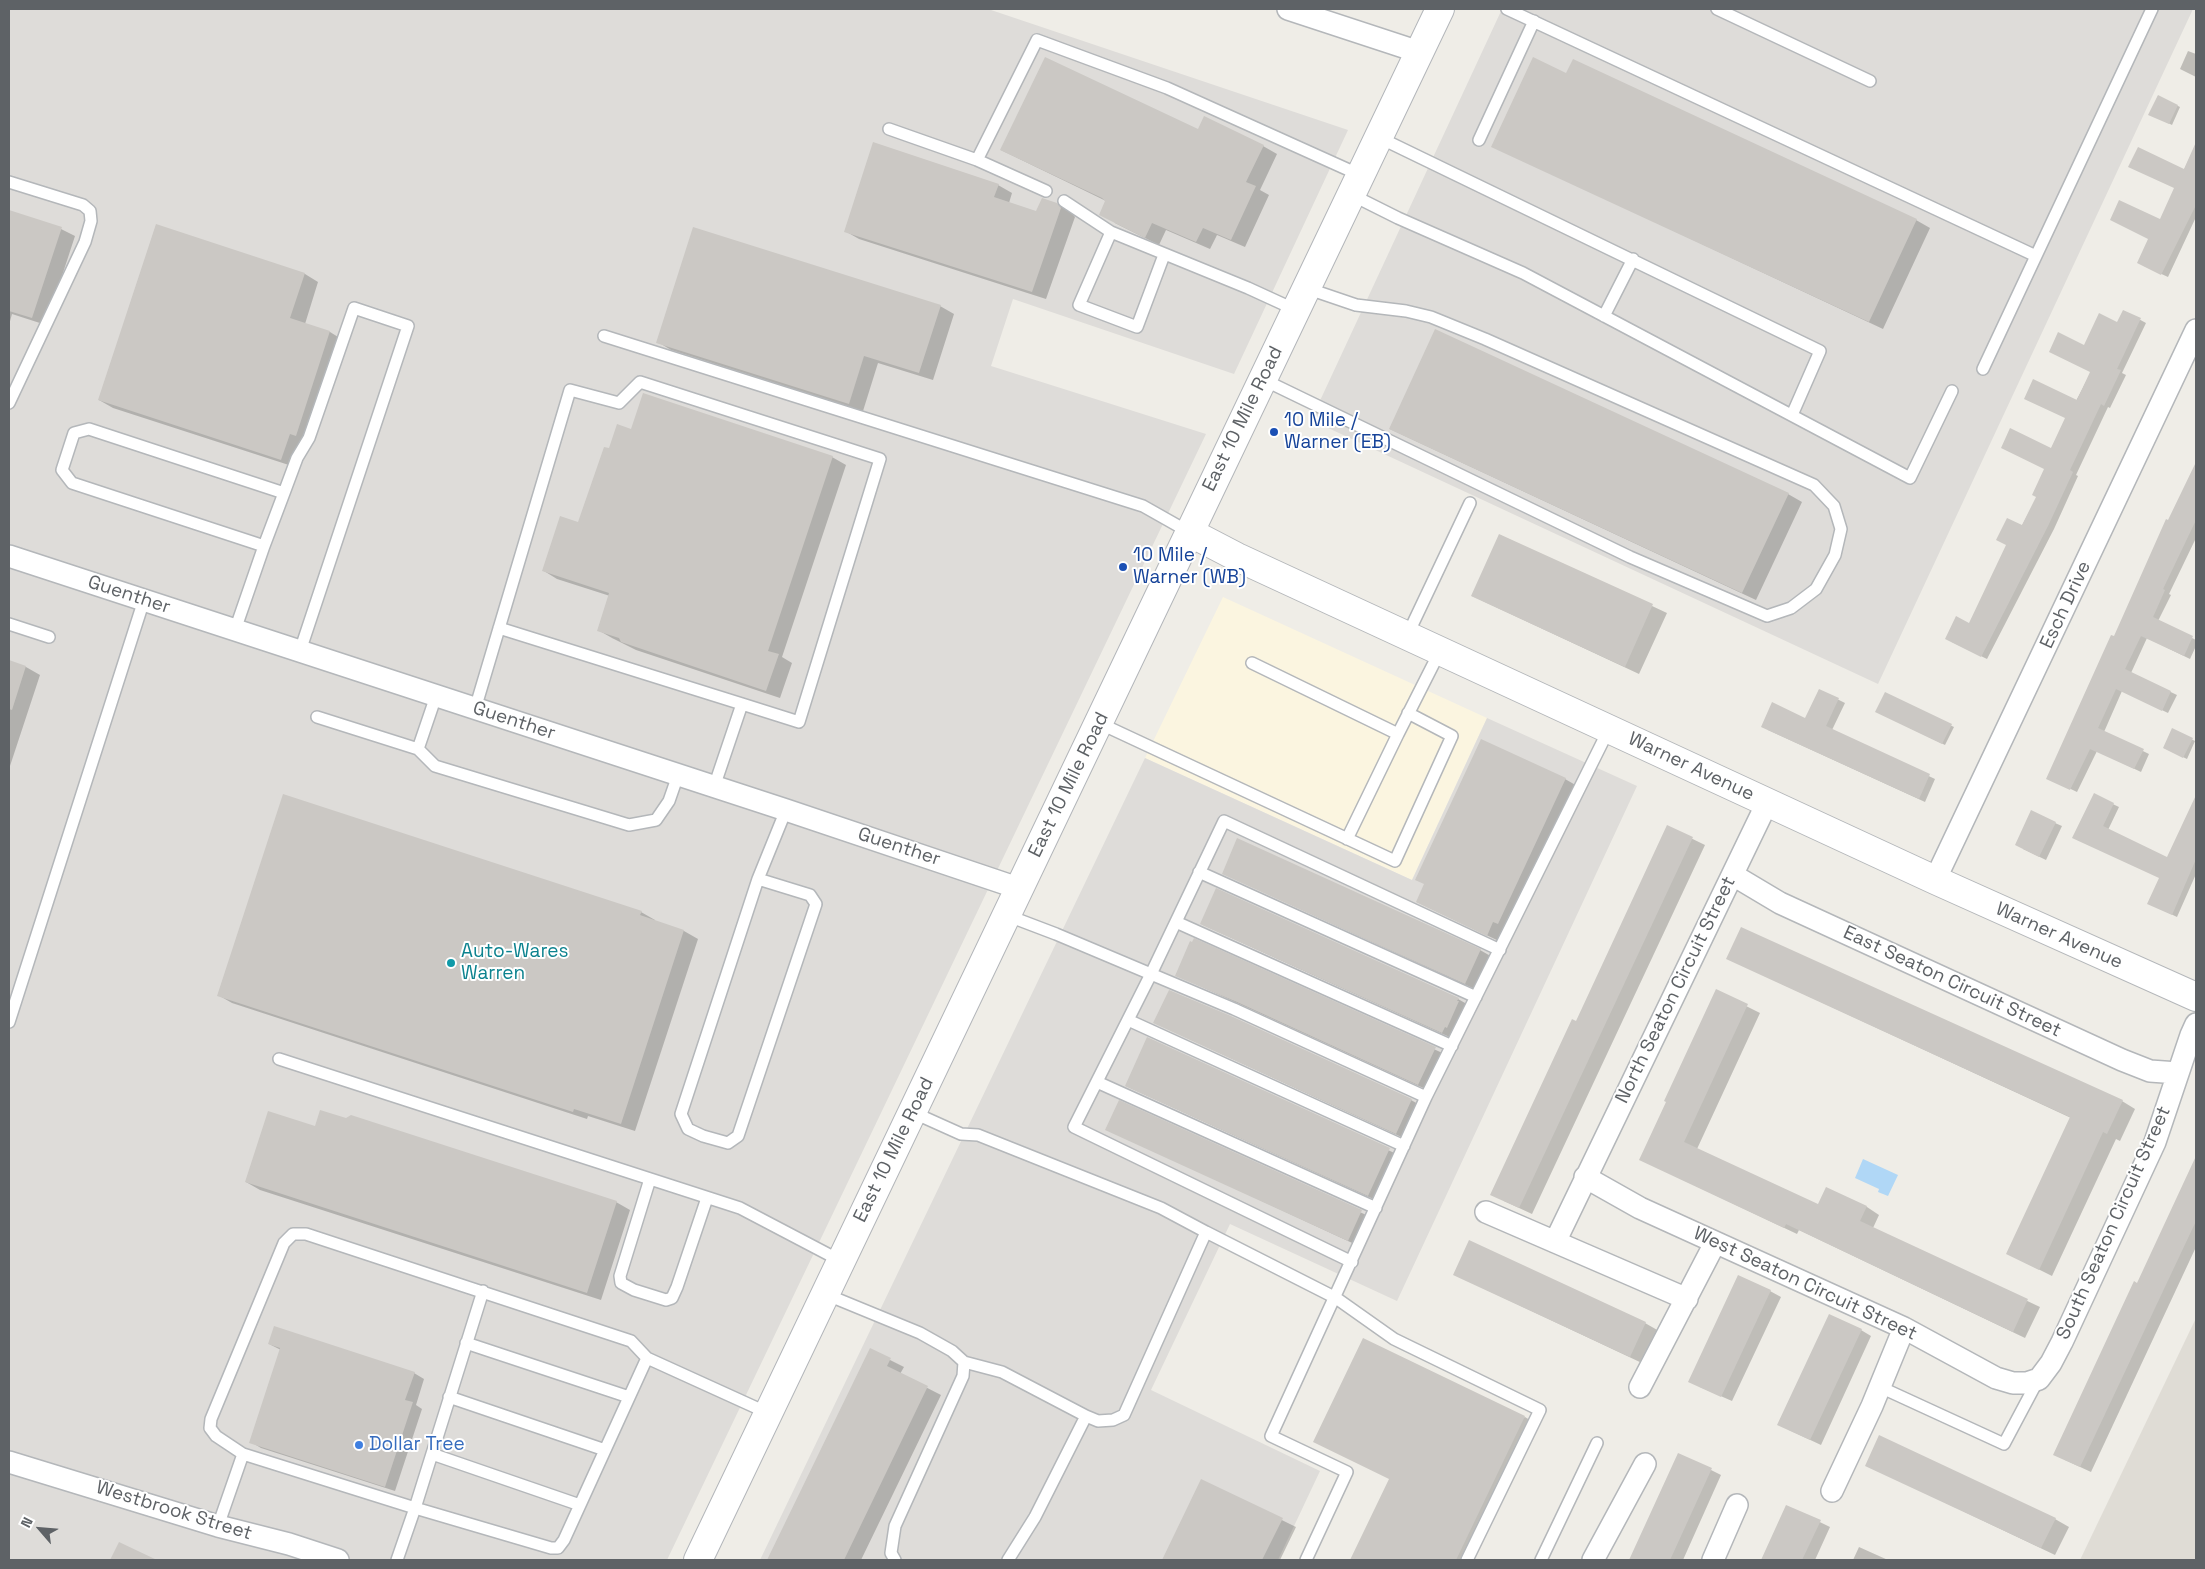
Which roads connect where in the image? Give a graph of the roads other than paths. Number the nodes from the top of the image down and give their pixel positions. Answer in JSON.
{"nodes":[{"id":1,"x":1288,"y":9,"type":"edge"},
{"id":2,"x":1440,"y":9,"type":"edge"},
{"id":3,"x":1507,"y":9,"type":"edge"},
{"id":4,"x":1717,"y":9,"type":"edge"},
{"id":5,"x":2152,"y":9,"type":"edge"},
{"id":6,"x":1534,"y":21,"type":"junction"},
{"id":7,"x":1419,"y":52,"type":"junction"},
{"id":8,"x":1870,"y":81,"type":"dead end"},
{"id":9,"x":889,"y":129,"type":"dead end"},
{"id":10,"x":1378,"y":136,"type":"junction"},
{"id":11,"x":1478,"y":140,"type":"dead end"},
{"id":12,"x":977,"y":160,"type":"junction"},
{"id":13,"x":9,"y":182,"type":"edge"},
{"id":14,"x":1355,"y":184,"type":"junction"},
{"id":15,"x":1046,"y":191,"type":"dead end"},
{"id":16,"x":1064,"y":201,"type":"dead end"},
{"id":17,"x":1111,"y":232,"type":"junction"},
{"id":18,"x":1164,"y":255,"type":"junction"},
{"id":19,"x":2036,"y":256,"type":"junction"},
{"id":20,"x":1633,"y":260,"type":"junction"},
{"id":21,"x":1301,"y":299,"type":"junction"},
{"id":22,"x":1604,"y":316,"type":"junction"},
{"id":23,"x":2196,"y":330,"type":"edge"},
{"id":24,"x":604,"y":336,"type":"dead end"},
{"id":25,"x":1983,"y":369,"type":"dead end"},
{"id":26,"x":1262,"y":379,"type":"junction"},
{"id":27,"x":1952,"y":390,"type":"dead end"},
{"id":28,"x":9,"y":403,"type":"edge"},
{"id":29,"x":1792,"y":415,"type":"junction"},
{"id":30,"x":284,"y":493,"type":"junction"},
{"id":31,"x":1470,"y":503,"type":"dead end"},
{"id":32,"x":1189,"y":532,"type":"junction"},
{"id":33,"x":264,"y":546,"type":"junction"},
{"id":34,"x":9,"y":556,"type":"edge"},
{"id":35,"x":144,"y":600,"type":"junction"},
{"id":36,"x":9,"y":624,"type":"edge"},
{"id":37,"x":499,"y":628,"type":"junction"},
{"id":38,"x":235,"y":630,"type":"junction"},
{"id":39,"x":1407,"y":636,"type":"junction"},
{"id":40,"x":49,"y":637,"type":"dead end"},
{"id":41,"x":300,"y":651,"type":"junction"},
{"id":42,"x":1440,"y":651,"type":"junction"},
{"id":43,"x":1252,"y":663,"type":"dead end"},
{"id":44,"x":436,"y":696,"type":"junction"},
{"id":45,"x":742,"y":704,"type":"junction"},
{"id":46,"x":475,"y":708,"type":"junction"},
{"id":47,"x":1408,"y":713,"type":"junction"},
{"id":48,"x":317,"y":717,"type":"dead end"},
{"id":49,"x":1099,"y":723,"type":"junction"},
{"id":50,"x":1609,"y":729,"type":"junction"},
{"id":51,"x":1398,"y":734,"type":"junction"},
{"id":52,"x":418,"y":749,"type":"junction"},
{"id":53,"x":678,"y":775,"type":"junction"},
{"id":54,"x":714,"y":787,"type":"junction"},
{"id":55,"x":1767,"y":802,"type":"junction"},
{"id":56,"x":786,"y":810,"type":"junction"},
{"id":57,"x":1347,"y":839,"type":"junction"},
{"id":58,"x":1199,"y":872,"type":"junction"},
{"id":59,"x":1733,"y":875,"type":"junction"},
{"id":60,"x":758,"y":879,"type":"junction"},
{"id":61,"x":1935,"y":880,"type":"junction"},
{"id":62,"x":1018,"y":888,"type":"junction"},
{"id":63,"x":1006,"y":915,"type":"junction"},
{"id":64,"x":1176,"y":922,"type":"junction"},
{"id":65,"x":1500,"y":950,"type":"junction"},
{"id":66,"x":1151,"y":974,"type":"junction"},
{"id":67,"x":1476,"y":997,"type":"junction"},
{"id":68,"x":2196,"y":997,"type":"edge"},
{"id":69,"x":1128,"y":1020,"type":"junction"},
{"id":70,"x":9,"y":1022,"type":"edge"},
{"id":71,"x":2196,"y":1024,"type":"edge"},
{"id":72,"x":1452,"y":1046,"type":"junction"},
{"id":73,"x":279,"y":1059,"type":"dead end"},
{"id":74,"x":2178,"y":1073,"type":"junction"},
{"id":75,"x":1097,"y":1082,"type":"junction"},
{"id":76,"x":1426,"y":1097,"type":"junction"},
{"id":77,"x":912,"y":1112,"type":"junction"},
{"id":78,"x":1404,"y":1146,"type":"junction"},
{"id":79,"x":1585,"y":1177,"type":"junction"},
{"id":80,"x":650,"y":1179,"type":"junction"},
{"id":81,"x":707,"y":1198,"type":"junction"},
{"id":82,"x":1376,"y":1208,"type":"junction"},
{"id":83,"x":1486,"y":1212,"type":"dead end"},
{"id":84,"x":1206,"y":1232,"type":"junction"},
{"id":85,"x":1555,"y":1242,"type":"junction"},
{"id":86,"x":1716,"y":1243,"type":"junction"},
{"id":87,"x":841,"y":1261,"type":"junction"},
{"id":88,"x":1352,"y":1262,"type":"junction"},
{"id":89,"x":483,"y":1291,"type":"junction"},
{"id":90,"x":826,"y":1294,"type":"junction"},
{"id":91,"x":1336,"y":1298,"type":"junction"},
{"id":92,"x":1687,"y":1299,"type":"junction"},
{"id":93,"x":1904,"y":1328,"type":"junction"},
{"id":94,"x":466,"y":1344,"type":"junction"},
{"id":95,"x":647,"y":1358,"type":"junction"},
{"id":96,"x":964,"y":1362,"type":"junction"},
{"id":97,"x":2033,"y":1381,"type":"junction"},
{"id":98,"x":1640,"y":1387,"type":"dead end"},
{"id":99,"x":1880,"y":1387,"type":"junction"},
{"id":100,"x":449,"y":1397,"type":"junction"},
{"id":101,"x":629,"y":1397,"type":"junction"},
{"id":102,"x":768,"y":1413,"type":"junction"},
{"id":103,"x":1086,"y":1416,"type":"junction"},
{"id":104,"x":1596,"y":1443,"type":"dead end"},
{"id":105,"x":605,"y":1450,"type":"junction"},
{"id":106,"x":243,"y":1454,"type":"junction"},
{"id":107,"x":432,"y":1454,"type":"junction"},
{"id":108,"x":9,"y":1462,"type":"edge"},
{"id":109,"x":1645,"y":1464,"type":"dead end"},
{"id":110,"x":1832,"y":1491,"type":"dead end"},
{"id":111,"x":580,"y":1505,"type":"junction"},
{"id":112,"x":1737,"y":1505,"type":"dead end"},
{"id":113,"x":415,"y":1508,"type":"junction"},
{"id":114,"x":218,"y":1526,"type":"junction"},
{"id":115,"x":286,"y":1552,"type":"edge"},
{"id":116,"x":338,"y":1560,"type":"edge"},
{"id":117,"x":398,"y":1560,"type":"edge"},
{"id":118,"x":698,"y":1560,"type":"edge"},
{"id":119,"x":895,"y":1560,"type":"edge"},
{"id":120,"x":1008,"y":1560,"type":"edge"},
{"id":121,"x":1306,"y":1560,"type":"edge"},
{"id":122,"x":1468,"y":1560,"type":"edge"},
{"id":123,"x":1541,"y":1560,"type":"edge"},
{"id":124,"x":1593,"y":1560,"type":"edge"},
{"id":125,"x":1713,"y":1560,"type":"edge"}],
"edges":[{"from":1,"to":7,"type":"street"},
{"from":2,"to":7,"type":"main road","name":"East 10 Mile Road"},
{"from":3,"to":6,"type":"lane"},
{"from":4,"to":8,"type":"lane"},
{"from":5,"to":19,"type":"lane"},
{"from":6,"to":11,"type":"lane"},
{"from":6,"to":19,"type":"lane"},
{"from":7,"to":10,"type":"main road","name":"East 10 Mile Road"},
{"from":9,"to":12,"type":"lane"},
{"from":10,"to":14,"type":"main road","name":"East 10 Mile Road"},
{"from":10,"to":20,"type":"lane"},
{"from":12,"to":14,"type":"lane"},
{"from":12,"to":15,"type":"lane"},
{"from":13,"to":28,"type":"lane"},
{"from":14,"to":21,"type":"main road","name":"East 10 Mile Road"},
{"from":14,"to":22,"type":"lane"},
{"from":16,"to":17,"type":"lane"},
{"from":17,"to":18,"type":"lane"},
{"from":17,"to":18,"type":"lane"},
{"from":18,"to":21,"type":"lane"},
{"from":19,"to":25,"type":"lane"},
{"from":20,"to":22,"type":"lane"},
{"from":20,"to":29,"type":"lane"},
{"from":21,"to":26,"type":"main road","name":"East 10 Mile Road"},
{"from":21,"to":26,"type":"lane"},
{"from":22,"to":29,"type":"lane"},
{"from":23,"to":61,"type":"street","name":"Esch Drive"},
{"from":24,"to":32,"type":"lane"},
{"from":26,"to":32,"type":"main road","name":"East 10 Mile Road"},
{"from":27,"to":29,"type":"lane"},
{"from":30,"to":33,"type":"lane"},
{"from":30,"to":33,"type":"lane"},
{"from":30,"to":41,"type":"lane"},
{"from":31,"to":39,"type":"lane"},
{"from":32,"to":39,"type":"main road","name":"Warner Avenue"},
{"from":32,"to":49,"type":"main road","name":"East 10 Mile Road"},
{"from":33,"to":38,"type":"lane"},
{"from":34,"to":35,"type":"street","name":"Guenther"},
{"from":35,"to":38,"type":"street","name":"Guenther"},
{"from":35,"to":70,"type":"lane"},
{"from":36,"to":40,"type":"lane"},
{"from":37,"to":45,"type":"lane"},
{"from":37,"to":45,"type":"lane"},
{"from":37,"to":46,"type":"lane"},
{"from":38,"to":41,"type":"street","name":"Guenther"},
{"from":39,"to":42,"type":"main road","name":"Warner Avenue"},
{"from":41,"to":44,"type":"street","name":"Guenther"},
{"from":42,"to":47,"type":"lane"},
{"from":42,"to":50,"type":"main road","name":"Warner Avenue"},
{"from":43,"to":51,"type":"lane"},
{"from":44,"to":46,"type":"street","name":"Guenther"},
{"from":44,"to":52,"type":"lane"},
{"from":45,"to":54,"type":"lane"},
{"from":46,"to":53,"type":"street","name":"Guenther"},
{"from":47,"to":51,"type":"lane"},
{"from":47,"to":57,"type":"lane"},
{"from":48,"to":52,"type":"lane"},
{"from":49,"to":57,"type":"lane"},
{"from":49,"to":62,"type":"main road","name":"East 10 Mile Road"},
{"from":50,"to":55,"type":"main road","name":"Warner Avenue"},
{"from":50,"to":65,"type":"lane"},
{"from":51,"to":57,"type":"lane"},
{"from":52,"to":53,"type":"lane"},
{"from":53,"to":54,"type":"street","name":"Guenther"},
{"from":54,"to":56,"type":"street","name":"Guenther"},
{"from":55,"to":59,"type":"street","name":"North Seaton Circuit Street"},
{"from":55,"to":61,"type":"main road","name":"Warner Avenue"},
{"from":56,"to":60,"type":"lane"},
{"from":56,"to":62,"type":"street","name":"Guenther"},
{"from":58,"to":64,"type":"lane"},
{"from":58,"to":65,"type":"lane"},
{"from":58,"to":67,"type":"lane"},
{"from":59,"to":74,"type":"street","name":"East Seaton Circuit Street"},
{"from":59,"to":79,"type":"street","name":"North Seaton Circuit Street"},
{"from":60,"to":60,"type":"lane"},
{"from":61,"to":68,"type":"main road","name":"Warner Avenue"},
{"from":62,"to":63,"type":"main road","name":"East 10 Mile Road"},
{"from":63,"to":66,"type":"lane"},
{"from":63,"to":77,"type":"main road","name":"East 10 Mile Road"},
{"from":64,"to":66,"type":"lane"},
{"from":64,"to":72,"type":"lane"},
{"from":65,"to":67,"type":"lane"},
{"from":66,"to":69,"type":"lane"},
{"from":66,"to":76,"type":"lane"},
{"from":67,"to":72,"type":"lane"},
{"from":69,"to":75,"type":"lane"},
{"from":69,"to":78,"type":"lane"},
{"from":71,"to":74,"type":"street","name":"South Seaton Circuit Street"},
{"from":72,"to":76,"type":"lane"},
{"from":73,"to":80,"type":"lane"},
{"from":74,"to":97,"type":"street","name":"South Seaton Circuit Street"},
{"from":75,"to":82,"type":"lane"},
{"from":75,"to":88,"type":"lane"},
{"from":76,"to":78,"type":"lane"},
{"from":77,"to":84,"type":"lane"},
{"from":77,"to":87,"type":"main road","name":"East 10 Mile Road"},
{"from":78,"to":82,"type":"lane"},
{"from":79,"to":85,"type":"street","name":"North Seaton Circuit Street"},
{"from":79,"to":86,"type":"street","name":"West Seaton Circuit Street"},
{"from":80,"to":81,"type":"lane"},
{"from":80,"to":81,"type":"lane"},
{"from":81,"to":87,"type":"lane"},
{"from":82,"to":88,"type":"lane"},
{"from":83,"to":85,"type":"street"},
{"from":84,"to":91,"type":"lane"},
{"from":84,"to":103,"type":"lane"},
{"from":85,"to":92,"type":"street"},
{"from":86,"to":92,"type":"street"},
{"from":86,"to":93,"type":"street","name":"West Seaton Circuit Street"},
{"from":87,"to":90,"type":"main road","name":"East 10 Mile Road"},
{"from":88,"to":91,"type":"lane"},
{"from":89,"to":94,"type":"lane"},
{"from":89,"to":95,"type":"lane"},
{"from":89,"to":106,"type":"lane"},
{"from":90,"to":96,"type":"lane"},
{"from":90,"to":102,"type":"main road","name":"East 10 Mile Road"},
{"from":91,"to":121,"type":"lane"},
{"from":91,"to":122,"type":"lane"},
{"from":92,"to":98,"type":"street"},
{"from":93,"to":97,"type":"street","name":"West Seaton Circuit Street"},
{"from":93,"to":99,"type":"street"},
{"from":94,"to":100,"type":"lane"},
{"from":94,"to":101,"type":"lane"},
{"from":95,"to":101,"type":"lane"},
{"from":95,"to":102,"type":"lane"},
{"from":96,"to":103,"type":"lane"},
{"from":96,"to":119,"type":"lane"},
{"from":97,"to":99,"type":"lane"},
{"from":99,"to":110,"type":"street"},
{"from":100,"to":105,"type":"lane"},
{"from":100,"to":107,"type":"lane"},
{"from":101,"to":105,"type":"lane"},
{"from":102,"to":118,"type":"main road","name":"East 10 Mile Road"},
{"from":103,"to":120,"type":"lane"},
{"from":104,"to":123,"type":"lane"},
{"from":105,"to":111,"type":"lane"},
{"from":106,"to":113,"type":"lane"},
{"from":106,"to":114,"type":"lane"},
{"from":107,"to":111,"type":"lane"},
{"from":107,"to":113,"type":"lane"},
{"from":108,"to":114,"type":"street","name":"Westbrook Street"},
{"from":109,"to":124,"type":"street"},
{"from":111,"to":113,"type":"lane"},
{"from":112,"to":125,"type":"street"},
{"from":113,"to":117,"type":"lane"},
{"from":114,"to":115,"type":"street","name":"Westbrook Street"},
{"from":115,"to":116,"type":"street","name":"Westbrook Street"}]}
